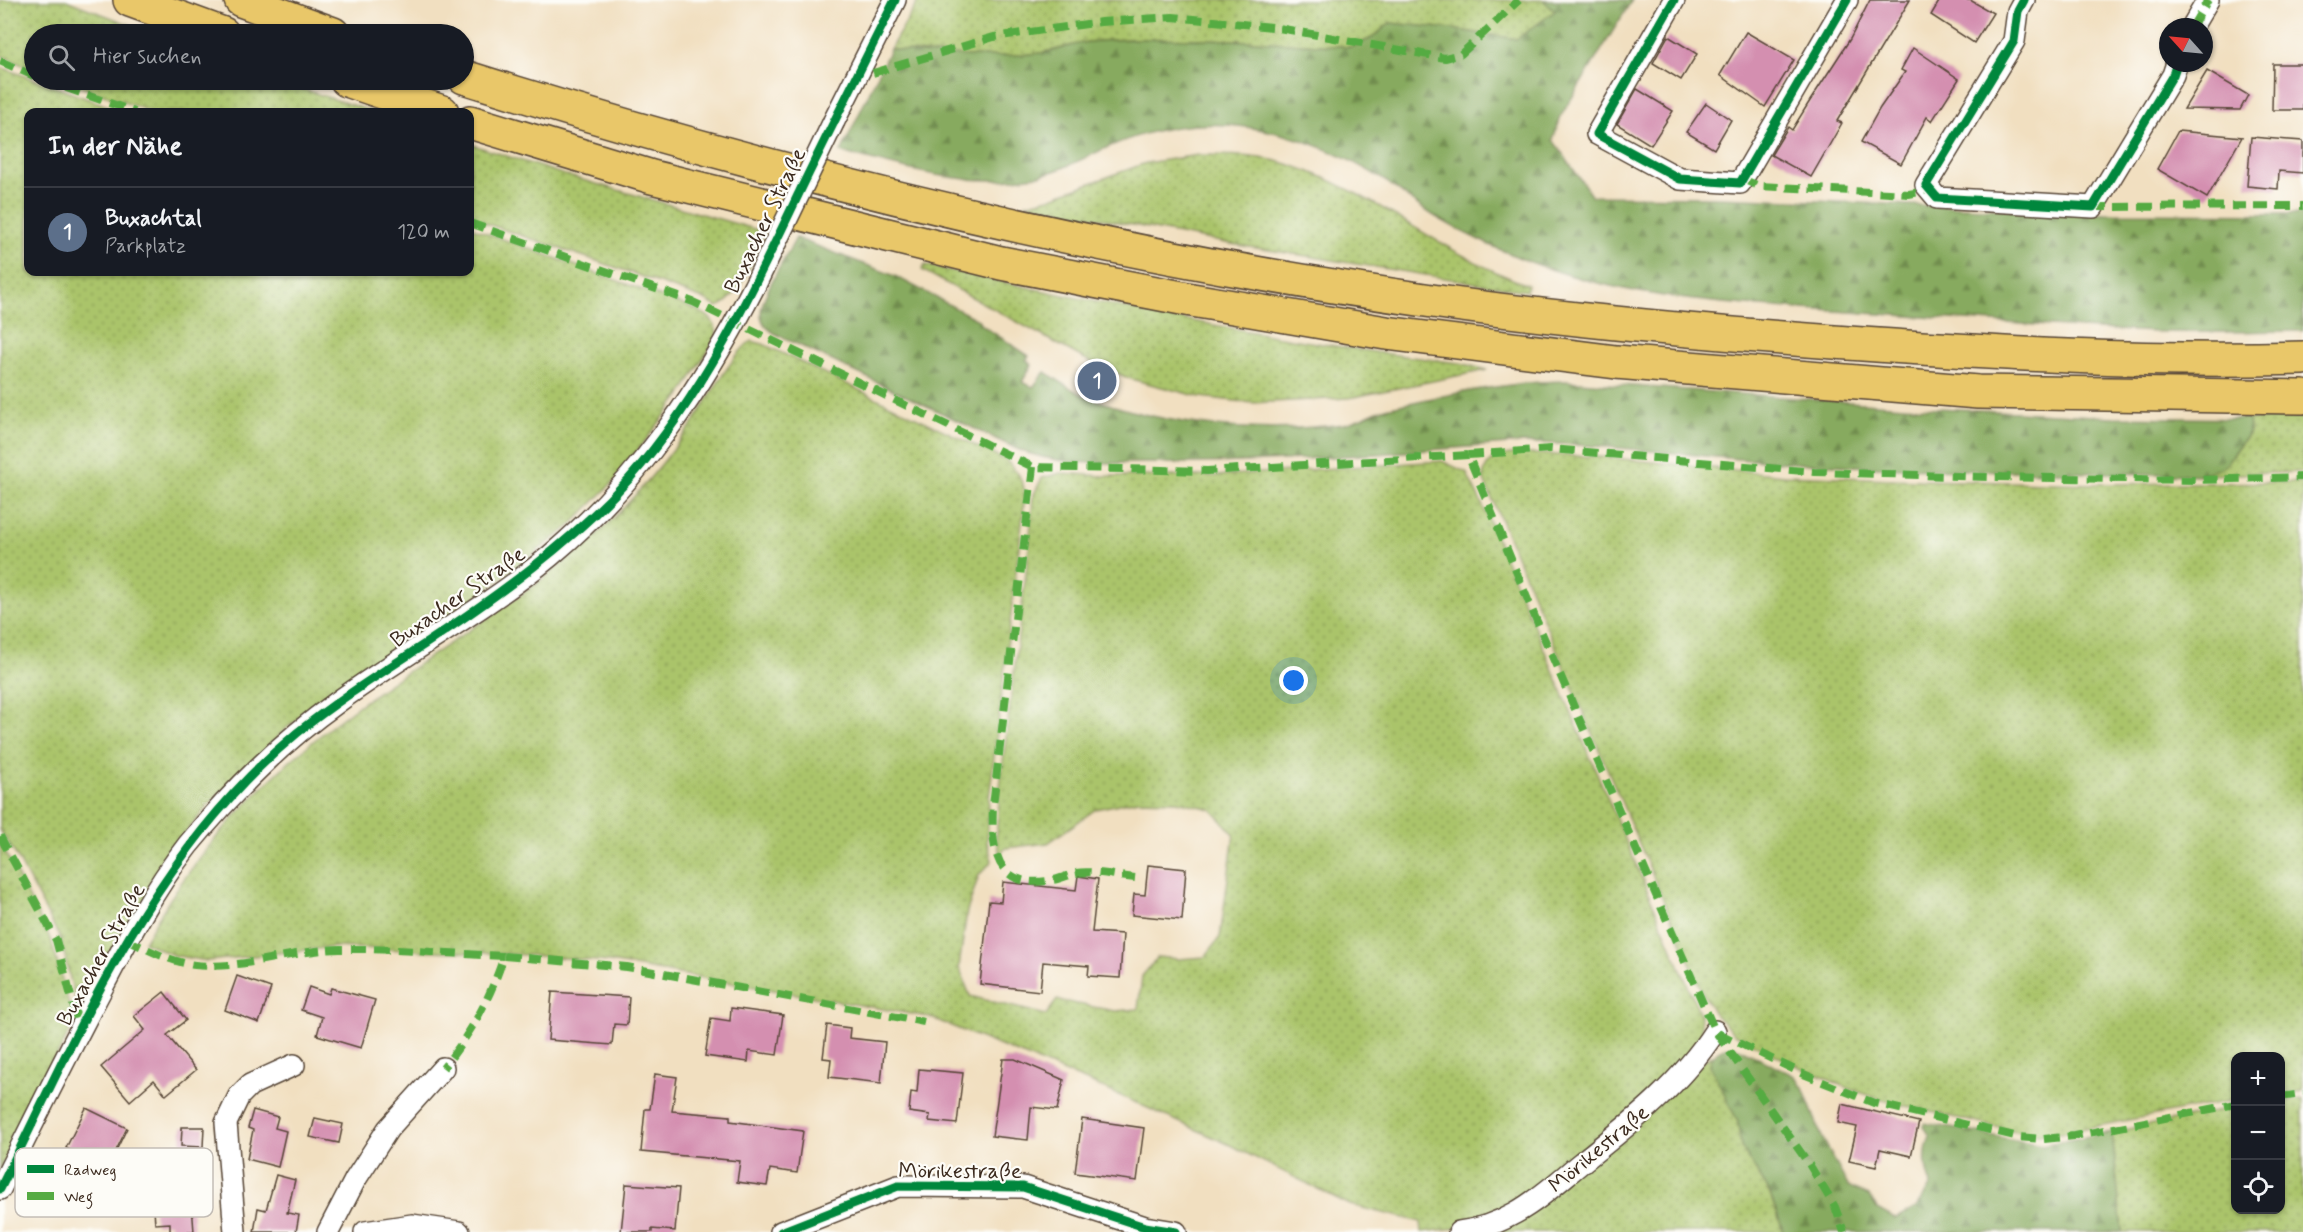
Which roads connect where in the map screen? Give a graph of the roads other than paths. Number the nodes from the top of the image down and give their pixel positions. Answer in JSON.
{"nodes":[{"id":1,"x":130,"y":0,"type":"edge"},
{"id":2,"x":241,"y":0,"type":"edge"},
{"id":3,"x":895,"y":0,"type":"edge"},
{"id":4,"x":1674,"y":0,"type":"edge"},
{"id":5,"x":1847,"y":0,"type":"edge"},
{"id":6,"x":2024,"y":0,"type":"edge"},
{"id":7,"x":2208,"y":0,"type":"edge"},
{"id":8,"x":2197,"y":18,"type":"edge"},
{"id":9,"x":196,"y":24,"type":"edge"},
{"id":10,"x":306,"y":24,"type":"edge"},
{"id":11,"x":2174,"y":72,"type":"edge"},
{"id":12,"x":474,"y":80,"type":"edge"},
{"id":13,"x":377,"y":90,"type":"edge"},
{"id":14,"x":430,"y":108,"type":"edge"},
{"id":15,"x":474,"y":123,"type":"edge"},
{"id":16,"x":2303,"y":358,"type":"edge"},
{"id":17,"x":2303,"y":397,"type":"edge"},
{"id":18,"x":1715,"y":1031,"type":"dead end"},
{"id":19,"x":294,"y":1065,"type":"dead end"},
{"id":20,"x":443,"y":1068,"type":"dead end"},
{"id":21,"x":21,"y":1148,"type":"edge"},
{"id":22,"x":15,"y":1160,"type":"edge"},
{"id":23,"x":0,"y":1189,"type":"edge"},
{"id":24,"x":235,"y":1232,"type":"edge"},
{"id":25,"x":328,"y":1232,"type":"edge"},
{"id":26,"x":365,"y":1232,"type":"edge"},
{"id":27,"x":459,"y":1232,"type":"edge"},
{"id":28,"x":781,"y":1232,"type":"edge"},
{"id":29,"x":1176,"y":1232,"type":"edge"},
{"id":30,"x":1459,"y":1232,"type":"edge"}],
"edges":[{"from":1,"to":9,"type":"highway"},
{"from":2,"to":10,"type":"highway"},
{"from":3,"to":21,"type":"street","name":"Buxacher Straße","bridge":true},
{"from":4,"to":5,"type":"street"},
{"from":6,"to":11,"type":"street"},
{"from":7,"to":8,"type":"street"},
{"from":12,"to":16,"type":"highway"},
{"from":13,"to":14,"type":"highway"},
{"from":15,"to":17,"type":"highway"},
{"from":18,"to":30,"type":"street","name":"Mörikestraße"},
{"from":19,"to":24,"type":"street"},
{"from":20,"to":25,"type":"street"},
{"from":22,"to":23,"type":"street","name":"Buxacher Straße","bridge":true},
{"from":26,"to":27,"type":"street"},
{"from":28,"to":29,"type":"street","name":"Mörikestraße"}]}
